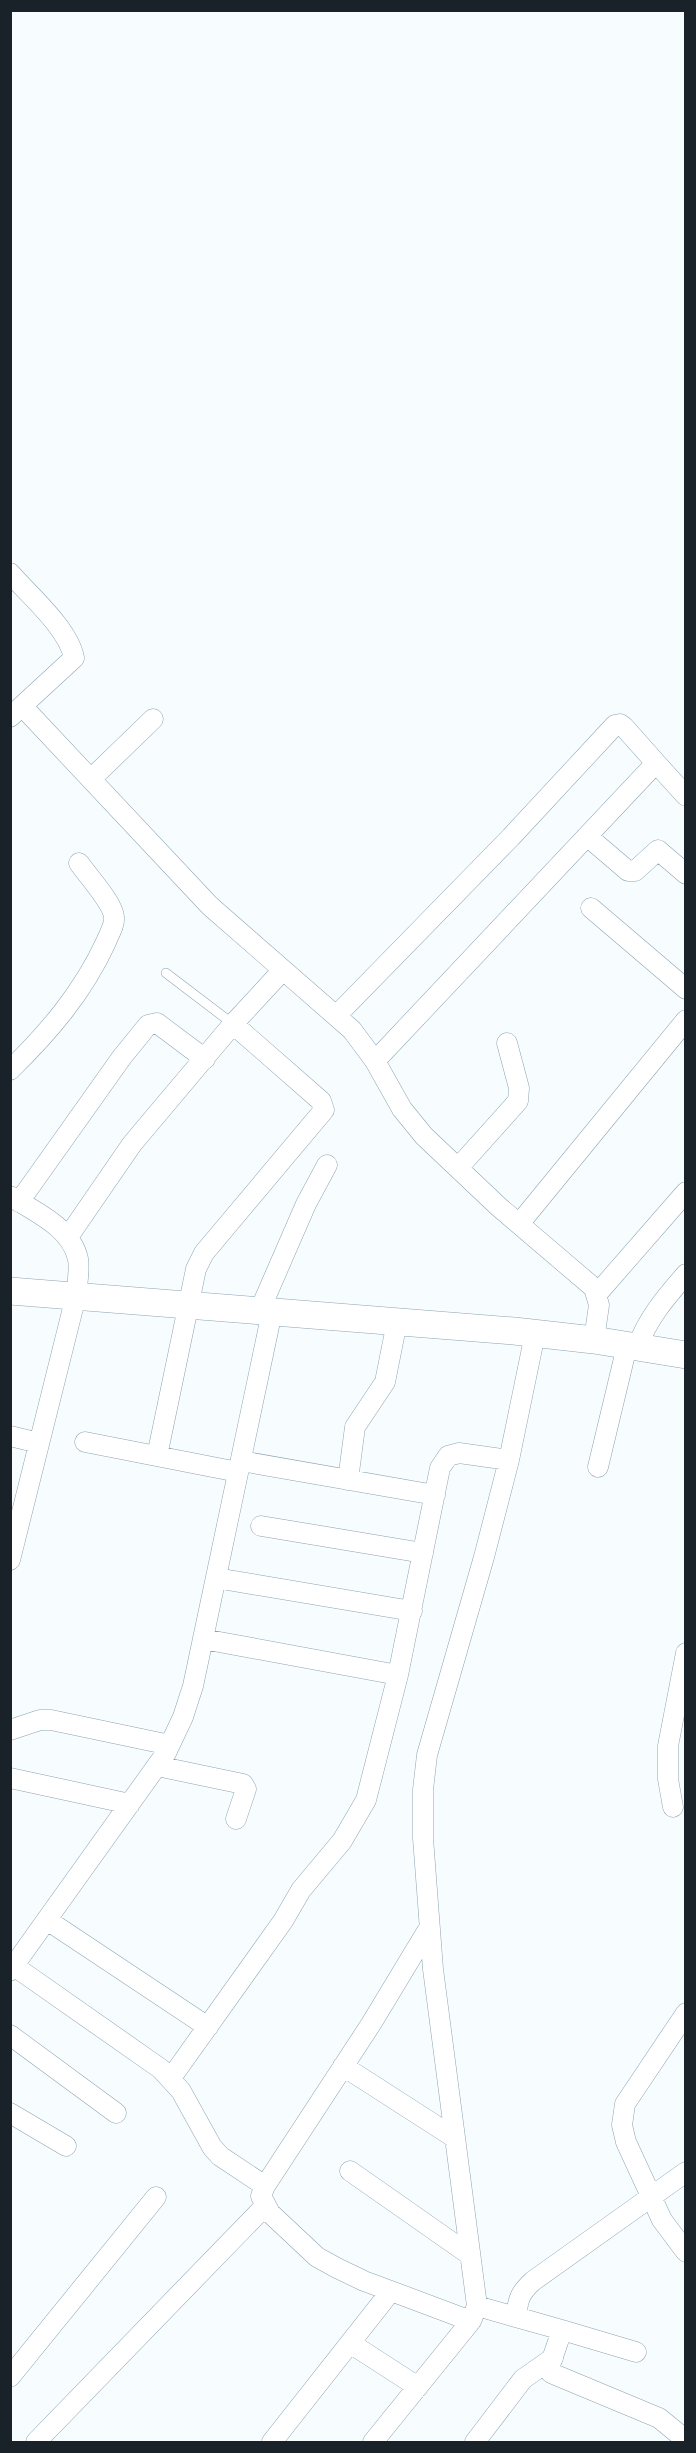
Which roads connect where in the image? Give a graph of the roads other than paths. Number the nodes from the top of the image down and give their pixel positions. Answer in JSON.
{"nodes":[{"id":1,"x":10,"y":573,"type":"edge"},
{"id":2,"x":16,"y":712,"type":"edge"},
{"id":3,"x":153,"y":719,"type":"dead end"},
{"id":4,"x":656,"y":763,"type":"junction"},
{"id":5,"x":92,"y":779,"type":"junction"},
{"id":6,"x":685,"y":795,"type":"edge"},
{"id":7,"x":587,"y":836,"type":"junction"},
{"id":8,"x":79,"y":863,"type":"dead end"},
{"id":9,"x":686,"y":874,"type":"edge"},
{"id":10,"x":591,"y":908,"type":"dead end"},
{"id":11,"x":283,"y":970,"type":"junction"},
{"id":12,"x":166,"y":973,"type":"dead end"},
{"id":13,"x":686,"y":989,"type":"edge"},
{"id":14,"x":336,"y":1016,"type":"junction"},
{"id":15,"x":686,"y":1020,"type":"edge"},
{"id":16,"x":233,"y":1024,"type":"junction"},
{"id":17,"x":507,"y":1043,"type":"dead end"},
{"id":18,"x":205,"y":1059,"type":"junction"},
{"id":19,"x":375,"y":1061,"type":"junction"},
{"id":20,"x":10,"y":1070,"type":"edge"},
{"id":21,"x":327,"y":1165,"type":"dead end"},
{"id":22,"x":458,"y":1168,"type":"junction"},
{"id":23,"x":686,"y":1192,"type":"edge"},
{"id":24,"x":15,"y":1199,"type":"edge"},
{"id":25,"x":519,"y":1224,"type":"junction"},
{"id":26,"x":68,"y":1237,"type":"junction"},
{"id":27,"x":686,"y":1274,"type":"edge"},
{"id":28,"x":10,"y":1291,"type":"edge"},
{"id":29,"x":597,"y":1294,"type":"junction"},
{"id":30,"x":76,"y":1296,"type":"junction"},
{"id":31,"x":186,"y":1306,"type":"junction"},
{"id":32,"x":265,"y":1312,"type":"junction"},
{"id":33,"x":397,"y":1322,"type":"junction"},
{"id":34,"x":534,"y":1334,"type":"junction"},
{"id":35,"x":594,"y":1340,"type":"junction"},
{"id":36,"x":632,"y":1347,"type":"junction"},
{"id":37,"x":686,"y":1355,"type":"edge"},
{"id":38,"x":10,"y":1436,"type":"edge"},
{"id":39,"x":39,"y":1443,"type":"junction"},
{"id":40,"x":85,"y":1443,"type":"dead end"},
{"id":41,"x":157,"y":1456,"type":"junction"},
{"id":42,"x":509,"y":1460,"type":"junction"},
{"id":43,"x":239,"y":1466,"type":"junction"},
{"id":44,"x":598,"y":1467,"type":"dead end"},
{"id":45,"x":348,"y":1480,"type":"junction"},
{"id":46,"x":435,"y":1495,"type":"junction"},
{"id":47,"x":261,"y":1526,"type":"dead end"},
{"id":48,"x":14,"y":1527,"type":"edge"},
{"id":49,"x":423,"y":1553,"type":"junction"},
{"id":50,"x":10,"y":1560,"type":"edge"},
{"id":51,"x":216,"y":1578,"type":"junction"},
{"id":52,"x":412,"y":1611,"type":"junction"},
{"id":53,"x":203,"y":1639,"type":"junction"},
{"id":54,"x":686,"y":1653,"type":"edge"},
{"id":55,"x":398,"y":1675,"type":"junction"},
{"id":56,"x":10,"y":1730,"type":"edge"},
{"id":57,"x":170,"y":1745,"type":"junction"},
{"id":58,"x":157,"y":1766,"type":"junction"},
{"id":59,"x":10,"y":1778,"type":"edge"},
{"id":60,"x":130,"y":1804,"type":"junction"},
{"id":61,"x":673,"y":1807,"type":"dead end"},
{"id":62,"x":236,"y":1819,"type":"dead end"},
{"id":63,"x":47,"y":1920,"type":"junction"},
{"id":64,"x":429,"y":1928,"type":"junction"},
{"id":65,"x":12,"y":1968,"type":"edge"},
{"id":66,"x":686,"y":2013,"type":"edge"},
{"id":67,"x":208,"y":2027,"type":"junction"},
{"id":68,"x":10,"y":2035,"type":"edge"},
{"id":69,"x":343,"y":2066,"type":"junction"},
{"id":70,"x":171,"y":2078,"type":"junction"},
{"id":71,"x":10,"y":2113,"type":"edge"},
{"id":72,"x":116,"y":2113,"type":"dead end"},
{"id":73,"x":455,"y":2138,"type":"junction"},
{"id":74,"x":66,"y":2145,"type":"dead end"},
{"id":75,"x":350,"y":2171,"type":"dead end"},
{"id":76,"x":686,"y":2172,"type":"edge"},
{"id":77,"x":266,"y":2186,"type":"junction"},
{"id":78,"x":651,"y":2196,"type":"junction"},
{"id":79,"x":156,"y":2197,"type":"dead end"},
{"id":80,"x":265,"y":2206,"type":"junction"},
{"id":81,"x":686,"y":2252,"type":"edge"},
{"id":82,"x":470,"y":2255,"type":"junction"},
{"id":83,"x":391,"y":2291,"type":"junction"},
{"id":84,"x":474,"y":2314,"type":"junction"},
{"id":85,"x":517,"y":2316,"type":"junction"},
{"id":86,"x":562,"y":2330,"type":"junction"},
{"id":87,"x":350,"y":2343,"type":"junction"},
{"id":88,"x":636,"y":2352,"type":"dead end"},
{"id":89,"x":553,"y":2358,"type":"junction"},
{"id":90,"x":10,"y":2377,"type":"edge"},
{"id":91,"x":418,"y":2387,"type":"junction"},
{"id":92,"x":686,"y":2440,"type":"edge"},
{"id":93,"x":36,"y":2442,"type":"edge"},
{"id":94,"x":272,"y":2442,"type":"edge"},
{"id":95,"x":373,"y":2442,"type":"edge"},
{"id":96,"x":474,"y":2442,"type":"edge"}],
"edges":[{"from":1,"to":2,"type":"street"},
{"from":2,"to":5,"type":"street"},
{"from":3,"to":5,"type":"street"},
{"from":4,"to":6,"type":"street"},
{"from":4,"to":7,"type":"street"},
{"from":4,"to":14,"type":"street"},
{"from":5,"to":11,"type":"street"},
{"from":7,"to":9,"type":"street"},
{"from":7,"to":19,"type":"street"},
{"from":8,"to":20,"type":"street"},
{"from":10,"to":13,"type":"street"},
{"from":11,"to":14,"type":"street"},
{"from":11,"to":16,"type":"street"},
{"from":12,"to":16,"type":"lane"},
{"from":14,"to":19,"type":"street"},
{"from":15,"to":25,"type":"street"},
{"from":16,"to":18,"type":"street"},
{"from":16,"to":31,"type":"street"},
{"from":17,"to":22,"type":"street"},
{"from":18,"to":24,"type":"street"},
{"from":18,"to":26,"type":"street"},
{"from":19,"to":22,"type":"street"},
{"from":21,"to":32,"type":"street"},
{"from":22,"to":25,"type":"street"},
{"from":23,"to":29,"type":"street"},
{"from":24,"to":26,"type":"street"},
{"from":25,"to":29,"type":"street"},
{"from":26,"to":30,"type":"street"},
{"from":27,"to":36,"type":"street"},
{"from":28,"to":30,"type":"main road"},
{"from":29,"to":35,"type":"street"},
{"from":30,"to":31,"type":"main road"},
{"from":30,"to":39,"type":"street"},
{"from":31,"to":32,"type":"main road"},
{"from":31,"to":41,"type":"street"},
{"from":32,"to":33,"type":"main road"},
{"from":32,"to":43,"type":"street"},
{"from":33,"to":34,"type":"main road"},
{"from":33,"to":45,"type":"street"},
{"from":34,"to":35,"type":"main road"},
{"from":34,"to":42,"type":"street"},
{"from":35,"to":36,"type":"main road"},
{"from":36,"to":37,"type":"main road"},
{"from":36,"to":44,"type":"street"},
{"from":38,"to":39,"type":"street"},
{"from":39,"to":48,"type":"street"},
{"from":40,"to":41,"type":"street"},
{"from":41,"to":43,"type":"street"},
{"from":42,"to":46,"type":"street"},
{"from":42,"to":64,"type":"street"},
{"from":43,"to":45,"type":"street"},
{"from":43,"to":51,"type":"street"},
{"from":45,"to":46,"type":"street"},
{"from":46,"to":49,"type":"street"},
{"from":47,"to":49,"type":"street"},
{"from":48,"to":50,"type":"street"},
{"from":49,"to":52,"type":"street"},
{"from":51,"to":52,"type":"street"},
{"from":51,"to":53,"type":"street"},
{"from":52,"to":55,"type":"street"},
{"from":53,"to":55,"type":"street"},
{"from":53,"to":57,"type":"street"},
{"from":54,"to":61,"type":"street"},
{"from":55,"to":67,"type":"street"},
{"from":56,"to":57,"type":"street"},
{"from":57,"to":58,"type":"street"},
{"from":58,"to":60,"type":"street"},
{"from":58,"to":62,"type":"street"},
{"from":59,"to":60,"type":"street"},
{"from":60,"to":63,"type":"street"},
{"from":63,"to":65,"type":"street"},
{"from":63,"to":67,"type":"street"},
{"from":64,"to":69,"type":"street"},
{"from":64,"to":73,"type":"street"},
{"from":65,"to":70,"type":"street"},
{"from":66,"to":78,"type":"street"},
{"from":67,"to":70,"type":"street"},
{"from":68,"to":72,"type":"street"},
{"from":69,"to":73,"type":"street"},
{"from":69,"to":77,"type":"street"},
{"from":70,"to":77,"type":"street"},
{"from":71,"to":74,"type":"street"},
{"from":73,"to":82,"type":"street"},
{"from":75,"to":82,"type":"street"},
{"from":76,"to":78,"type":"street"},
{"from":77,"to":80,"type":"street"},
{"from":78,"to":81,"type":"street"},
{"from":78,"to":85,"type":"street"},
{"from":79,"to":90,"type":"street"},
{"from":80,"to":83,"type":"street"},
{"from":80,"to":93,"type":"street"},
{"from":82,"to":84,"type":"street"},
{"from":83,"to":84,"type":"street"},
{"from":83,"to":87,"type":"street"},
{"from":84,"to":85,"type":"street"},
{"from":84,"to":91,"type":"street"},
{"from":85,"to":86,"type":"street"},
{"from":86,"to":88,"type":"street"},
{"from":86,"to":89,"type":"street"},
{"from":87,"to":91,"type":"street"},
{"from":87,"to":94,"type":"street"},
{"from":89,"to":92,"type":"street"},
{"from":89,"to":96,"type":"street"},
{"from":91,"to":95,"type":"street"}]}
